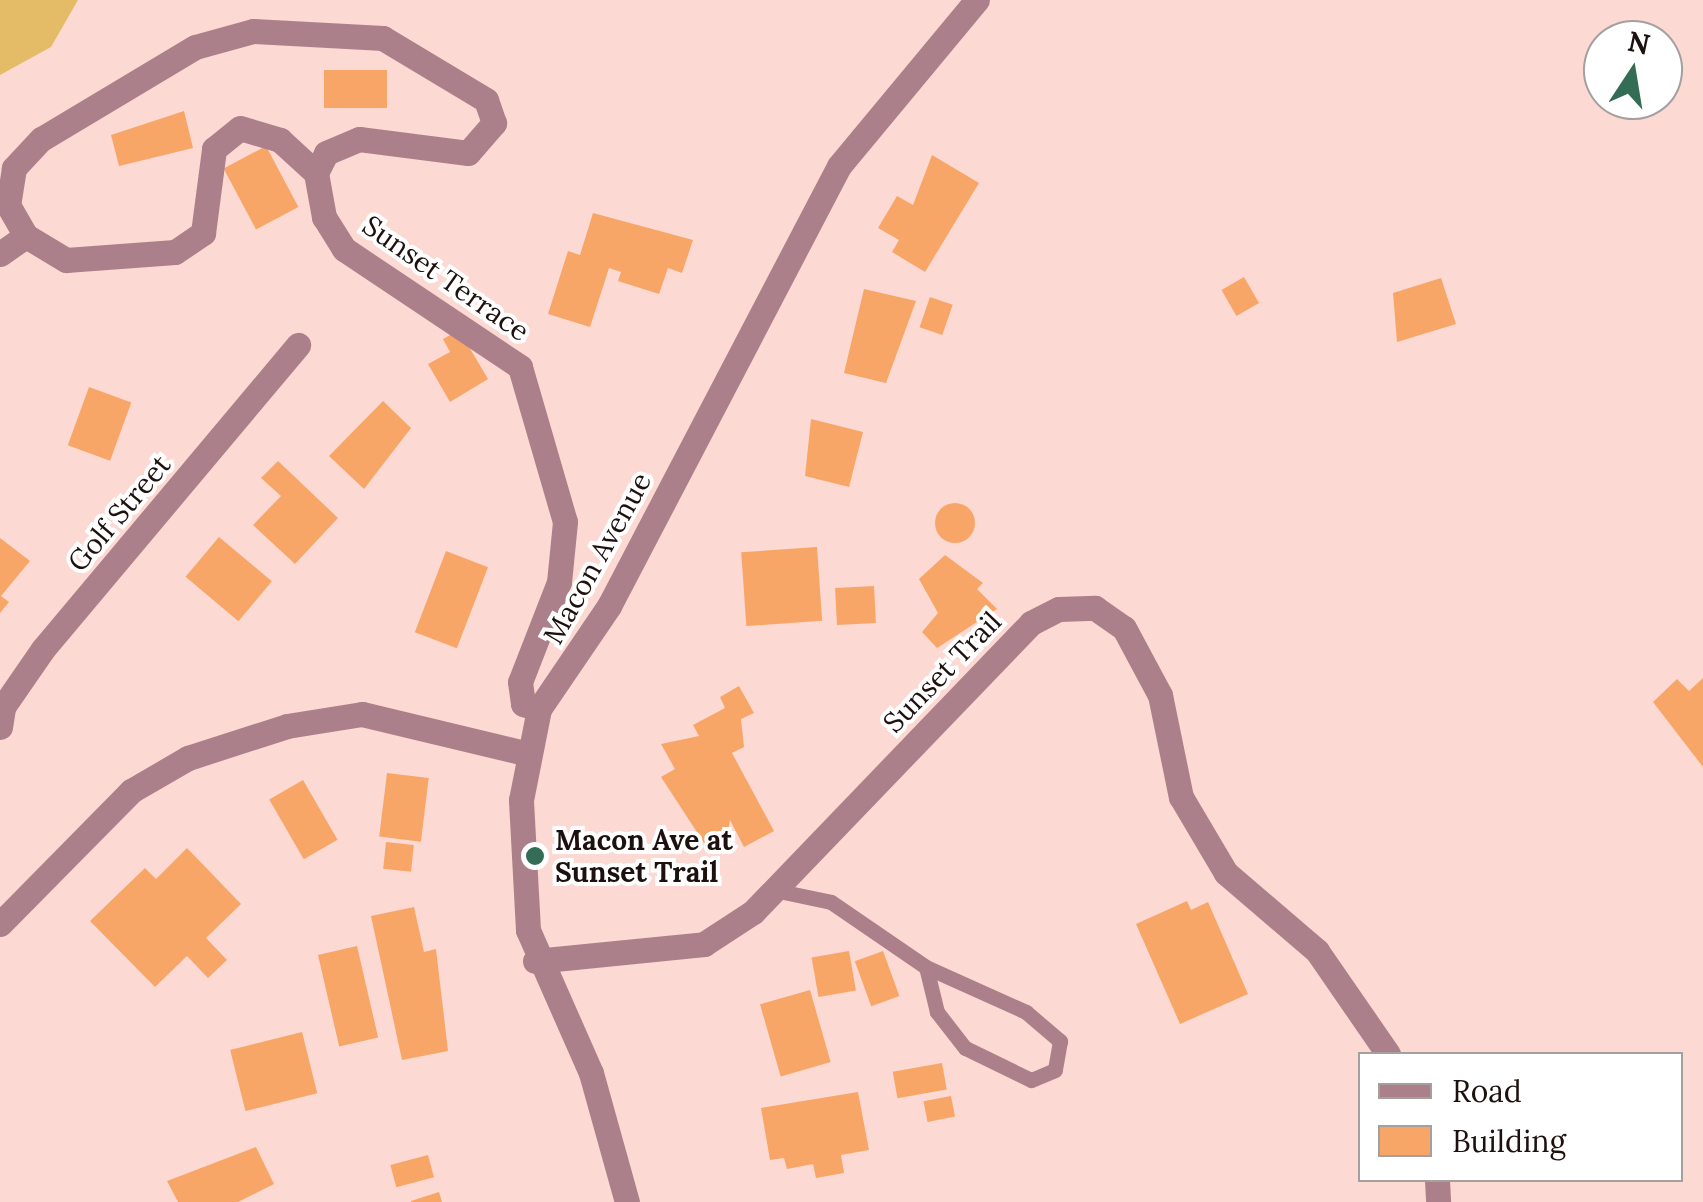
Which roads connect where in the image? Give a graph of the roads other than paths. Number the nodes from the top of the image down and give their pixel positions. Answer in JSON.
{"nodes":[{"id":1,"x":977,"y":0,"type":"edge"},
{"id":2,"x":316,"y":174,"type":"junction"},
{"id":3,"x":26,"y":236,"type":"junction"},
{"id":4,"x":0,"y":254,"type":"edge"},
{"id":5,"x":298,"y":345,"type":"dead end"},
{"id":6,"x":539,"y":710,"type":"junction"},
{"id":7,"x":0,"y":727,"type":"edge"},
{"id":8,"x":528,"y":754,"type":"junction"},
{"id":9,"x":774,"y":890,"type":"junction"},
{"id":10,"x":0,"y":924,"type":"edge"},
{"id":11,"x":535,"y":960,"type":"junction"},
{"id":12,"x":926,"y":967,"type":"junction"},
{"id":13,"x":1387,"y":1052,"type":"edge"},
{"id":14,"x":628,"y":1202,"type":"edge"}],
"edges":[{"from":1,"to":6,"type":"street","name":"Macon Avenue"},
{"from":2,"to":3,"type":"street"},
{"from":2,"to":3,"type":"street"},
{"from":2,"to":6,"type":"street","name":"Sunset Terrace"},
{"from":3,"to":4,"type":"street"},
{"from":5,"to":7,"type":"street","name":"Golf Street"},
{"from":6,"to":8,"type":"street","name":"Macon Avenue"},
{"from":8,"to":10,"type":"street"},
{"from":8,"to":11,"type":"street","name":"Macon Avenue"},
{"from":9,"to":11,"type":"street","name":"Sunset Trail"},
{"from":9,"to":12,"type":"lane"},
{"from":9,"to":13,"type":"street","name":"Sunset Trail"},
{"from":11,"to":14,"type":"street","name":"Macon Avenue"},
{"from":12,"to":12,"type":"lane"}]}
